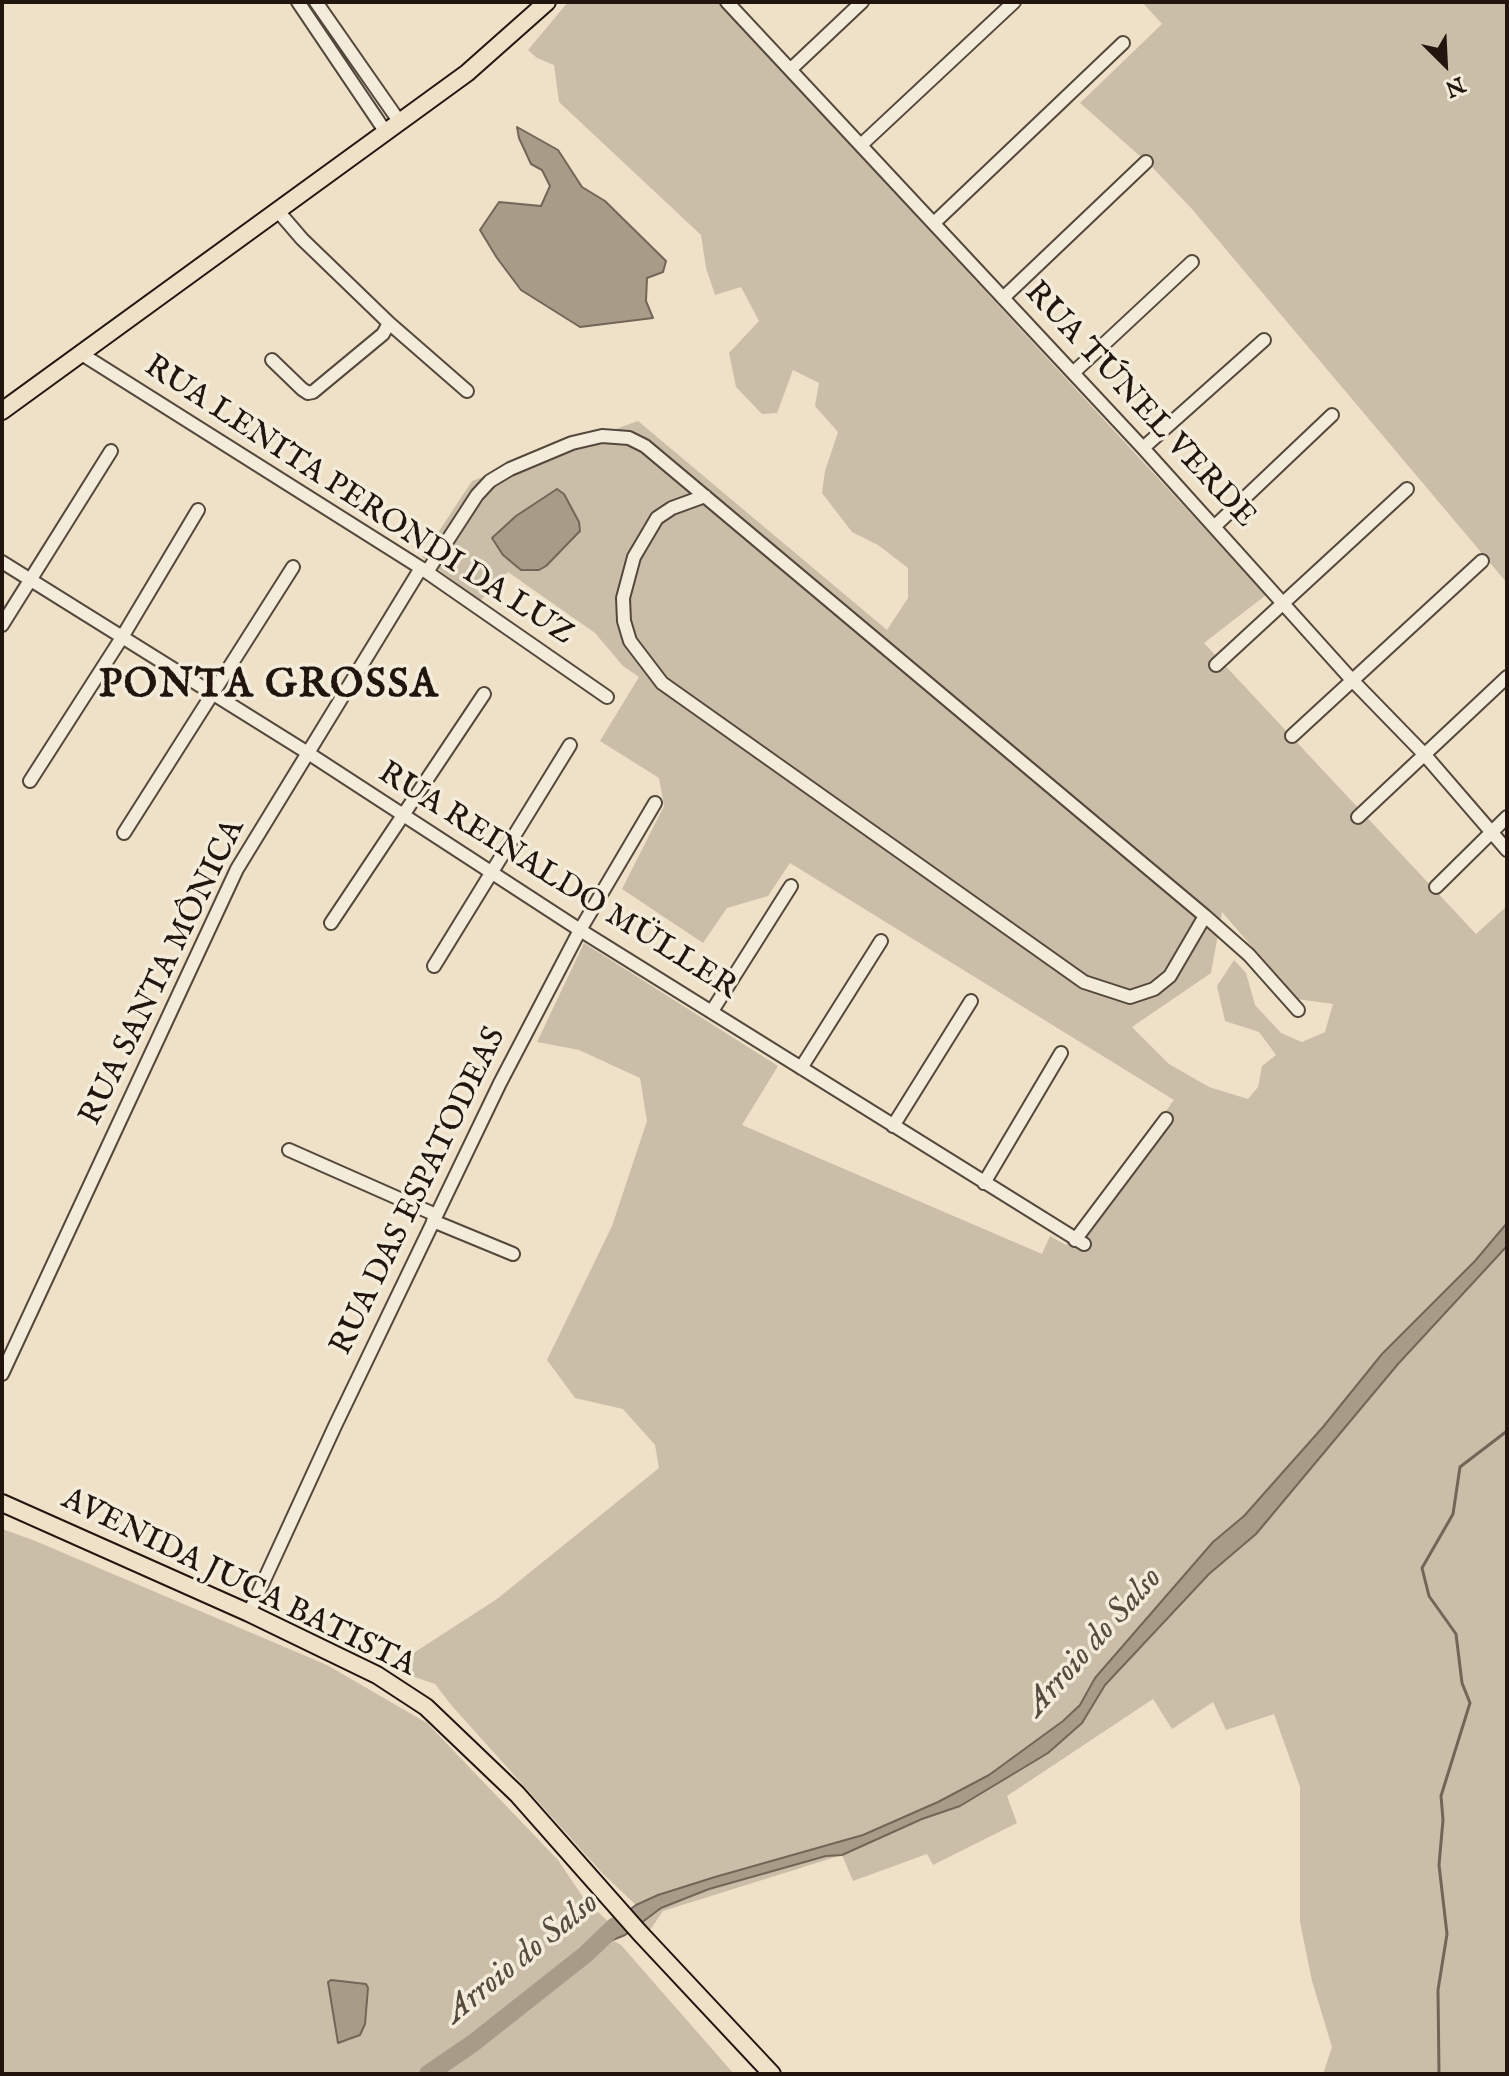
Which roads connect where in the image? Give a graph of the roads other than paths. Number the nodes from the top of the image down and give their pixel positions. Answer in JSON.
{"nodes":[{"id":1,"x":298,"y":2,"type":"edge"},
{"id":2,"x":316,"y":2,"type":"edge"},
{"id":3,"x":547,"y":2,"type":"edge"},
{"id":4,"x":727,"y":2,"type":"edge"},
{"id":5,"x":862,"y":2,"type":"edge"},
{"id":6,"x":1014,"y":2,"type":"edge"},
{"id":7,"x":1123,"y":43,"type":"dead end"},
{"id":8,"x":791,"y":69,"type":"junction"},
{"id":9,"x":392,"y":126,"type":"junction"},
{"id":10,"x":861,"y":145,"type":"junction"},
{"id":11,"x":1146,"y":162,"type":"dead end"},
{"id":12,"x":277,"y":210,"type":"junction"},
{"id":13,"x":934,"y":223,"type":"junction"},
{"id":14,"x":1192,"y":262,"type":"dead end"},
{"id":15,"x":1003,"y":298,"type":"junction"},
{"id":16,"x":389,"y":323,"type":"junction"},
{"id":17,"x":1264,"y":340,"type":"dead end"},
{"id":18,"x":80,"y":353,"type":"junction"},
{"id":19,"x":272,"y":360,"type":"dead end"},
{"id":20,"x":1073,"y":373,"type":"junction"},
{"id":21,"x":467,"y":391,"type":"dead end"},
{"id":22,"x":2,"y":411,"type":"edge"},
{"id":23,"x":1332,"y":415,"type":"dead end"},
{"id":24,"x":1143,"y":448,"type":"junction"},
{"id":25,"x":111,"y":451,"type":"dead end"},
{"id":26,"x":1407,"y":489,"type":"dead end"},
{"id":27,"x":705,"y":496,"type":"junction"},
{"id":28,"x":198,"y":510,"type":"dead end"},
{"id":29,"x":1215,"y":526,"type":"junction"},
{"id":30,"x":1482,"y":561,"type":"dead end"},
{"id":31,"x":293,"y":567,"type":"dead end"},
{"id":32,"x":6,"y":569,"type":"edge"},
{"id":33,"x":424,"y":570,"type":"junction"},
{"id":34,"x":30,"y":580,"type":"junction"},
{"id":35,"x":1285,"y":602,"type":"junction"},
{"id":36,"x":2,"y":625,"type":"edge"},
{"id":37,"x":121,"y":639,"type":"junction"},
{"id":38,"x":1216,"y":665,"type":"dead end"},
{"id":39,"x":1507,"y":677,"type":"edge"},
{"id":40,"x":1351,"y":679,"type":"junction"},
{"id":41,"x":211,"y":694,"type":"junction"},
{"id":42,"x":484,"y":694,"type":"dead end"},
{"id":43,"x":607,"y":697,"type":"dead end"},
{"id":44,"x":1292,"y":736,"type":"dead end"},
{"id":45,"x":570,"y":745,"type":"dead end"},
{"id":46,"x":308,"y":753,"type":"junction"},
{"id":47,"x":1424,"y":754,"type":"junction"},
{"id":48,"x":30,"y":781,"type":"dead end"},
{"id":49,"x":655,"y":803,"type":"dead end"},
{"id":50,"x":1362,"y":813,"type":"dead end"},
{"id":51,"x":403,"y":815,"type":"junction"},
{"id":52,"x":1507,"y":817,"type":"edge"},
{"id":53,"x":1491,"y":832,"type":"junction"},
{"id":54,"x":124,"y":833,"type":"dead end"},
{"id":55,"x":1507,"y":850,"type":"edge"},
{"id":56,"x":491,"y":873,"type":"junction"},
{"id":57,"x":791,"y":886,"type":"dead end"},
{"id":58,"x":1436,"y":887,"type":"dead end"},
{"id":59,"x":1205,"y":916,"type":"junction"},
{"id":60,"x":331,"y":923,"type":"dead end"},
{"id":61,"x":580,"y":930,"type":"junction"},
{"id":62,"x":881,"y":941,"type":"dead end"},
{"id":63,"x":434,"y":966,"type":"dead end"},
{"id":64,"x":971,"y":1001,"type":"dead end"},
{"id":65,"x":1298,"y":1010,"type":"dead end"},
{"id":66,"x":712,"y":1011,"type":"junction"},
{"id":67,"x":1061,"y":1053,"type":"dead end"},
{"id":68,"x":801,"y":1068,"type":"junction"},
{"id":69,"x":1166,"y":1119,"type":"dead end"},
{"id":70,"x":893,"y":1126,"type":"junction"},
{"id":71,"x":289,"y":1150,"type":"dead end"},
{"id":72,"x":984,"y":1183,"type":"junction"},
{"id":73,"x":434,"y":1218,"type":"junction"},
{"id":74,"x":513,"y":1254,"type":"dead end"},
{"id":75,"x":2,"y":1374,"type":"edge"},
{"id":76,"x":2,"y":1503,"type":"edge"},
{"id":77,"x":249,"y":1613,"type":"junction"},
{"id":78,"x":772,"y":2074,"type":"edge"}],
"edges":[{"from":1,"to":9,"type":"street"},
{"from":2,"to":9,"type":"street"},
{"from":3,"to":9,"type":"main road"},
{"from":4,"to":8,"type":"street","name":"RUA TÚNEL VERDE"},
{"from":5,"to":8,"type":"street"},
{"from":6,"to":10,"type":"street"},
{"from":7,"to":13,"type":"street"},
{"from":8,"to":10,"type":"street","name":"RUA TÚNEL VERDE"},
{"from":9,"to":12,"type":"main road"},
{"from":10,"to":13,"type":"street","name":"RUA TÚNEL VERDE"},
{"from":11,"to":15,"type":"street"},
{"from":12,"to":16,"type":"street"},
{"from":12,"to":18,"type":"main road"},
{"from":13,"to":15,"type":"street","name":"RUA TÚNEL VERDE"},
{"from":14,"to":20,"type":"street"},
{"from":15,"to":20,"type":"street","name":"RUA TÚNEL VERDE"},
{"from":16,"to":19,"type":"street"},
{"from":16,"to":21,"type":"street"},
{"from":17,"to":24,"type":"street"},
{"from":18,"to":22,"type":"main road"},
{"from":18,"to":33,"type":"street","name":"RUA LENITA PERONDI DA LUZ"},
{"from":20,"to":24,"type":"street","name":"RUA TÚNEL VERDE"},
{"from":23,"to":29,"type":"street"},
{"from":24,"to":29,"type":"street","name":"RUA TÚNEL VERDE"},
{"from":25,"to":34,"type":"street"},
{"from":26,"to":35,"type":"street"},
{"from":27,"to":33,"type":"street","name":"RUA SANTA MÔNICA"},
{"from":27,"to":59,"type":"street","name":"RUA SANTA MÔNICA"},
{"from":27,"to":59,"type":"street"},
{"from":28,"to":37,"type":"street"},
{"from":29,"to":35,"type":"street","name":"RUA TÚNEL VERDE"},
{"from":30,"to":40,"type":"street"},
{"from":31,"to":41,"type":"street"},
{"from":32,"to":34,"type":"street","name":"RUA REINALDO MÜLLER"},
{"from":33,"to":43,"type":"street","name":"RUA LENITA PERONDI DA LUZ"},
{"from":33,"to":46,"type":"street","name":"RUA SANTA MÔNICA"},
{"from":34,"to":36,"type":"street"},
{"from":34,"to":37,"type":"street","name":"RUA REINALDO MÜLLER"},
{"from":35,"to":38,"type":"street"},
{"from":35,"to":40,"type":"street","name":"RUA TÚNEL VERDE"},
{"from":37,"to":41,"type":"street","name":"RUA REINALDO MÜLLER"},
{"from":37,"to":48,"type":"street"},
{"from":39,"to":47,"type":"street"},
{"from":40,"to":44,"type":"street"},
{"from":40,"to":47,"type":"street","name":"RUA TÚNEL VERDE"},
{"from":41,"to":46,"type":"street","name":"RUA REINALDO MÜLLER"},
{"from":41,"to":54,"type":"street"},
{"from":42,"to":51,"type":"street"},
{"from":45,"to":56,"type":"street"},
{"from":46,"to":51,"type":"street","name":"RUA REINALDO MÜLLER"},
{"from":46,"to":75,"type":"street","name":"RUA SANTA MÔNICA"},
{"from":47,"to":50,"type":"street"},
{"from":47,"to":53,"type":"street","name":"RUA TÚNEL VERDE"},
{"from":49,"to":61,"type":"street","name":"RUA DAS ESPATODEAS"},
{"from":51,"to":56,"type":"street","name":"RUA REINALDO MÜLLER"},
{"from":51,"to":60,"type":"street"},
{"from":52,"to":53,"type":"street"},
{"from":53,"to":55,"type":"street","name":"RUA TÚNEL VERDE"},
{"from":53,"to":58,"type":"street"},
{"from":56,"to":61,"type":"street","name":"RUA REINALDO MÜLLER"},
{"from":56,"to":63,"type":"street"},
{"from":57,"to":66,"type":"street"},
{"from":59,"to":65,"type":"street","name":"RUA SANTA MÔNICA"},
{"from":61,"to":66,"type":"street","name":"RUA REINALDO MÜLLER"},
{"from":61,"to":73,"type":"street","name":"RUA DAS ESPATODEAS"},
{"from":62,"to":68,"type":"street"},
{"from":64,"to":70,"type":"street"},
{"from":66,"to":68,"type":"street","name":"RUA REINALDO MÜLLER"},
{"from":67,"to":72,"type":"street"},
{"from":68,"to":70,"type":"street","name":"RUA REINALDO MÜLLER"},
{"from":69,"to":72,"type":"street","name":"RUA REINALDO MÜLLER"},
{"from":70,"to":72,"type":"street","name":"RUA REINALDO MÜLLER"},
{"from":71,"to":73,"type":"street"},
{"from":73,"to":74,"type":"street"},
{"from":73,"to":77,"type":"street","name":"RUA DAS ESPATODEAS"},
{"from":76,"to":77,"type":"main road","name":"AVENIDA JUCA BATISTA"},
{"from":77,"to":78,"type":"main road","name":"AVENIDA JUCA BATISTA"}]}
